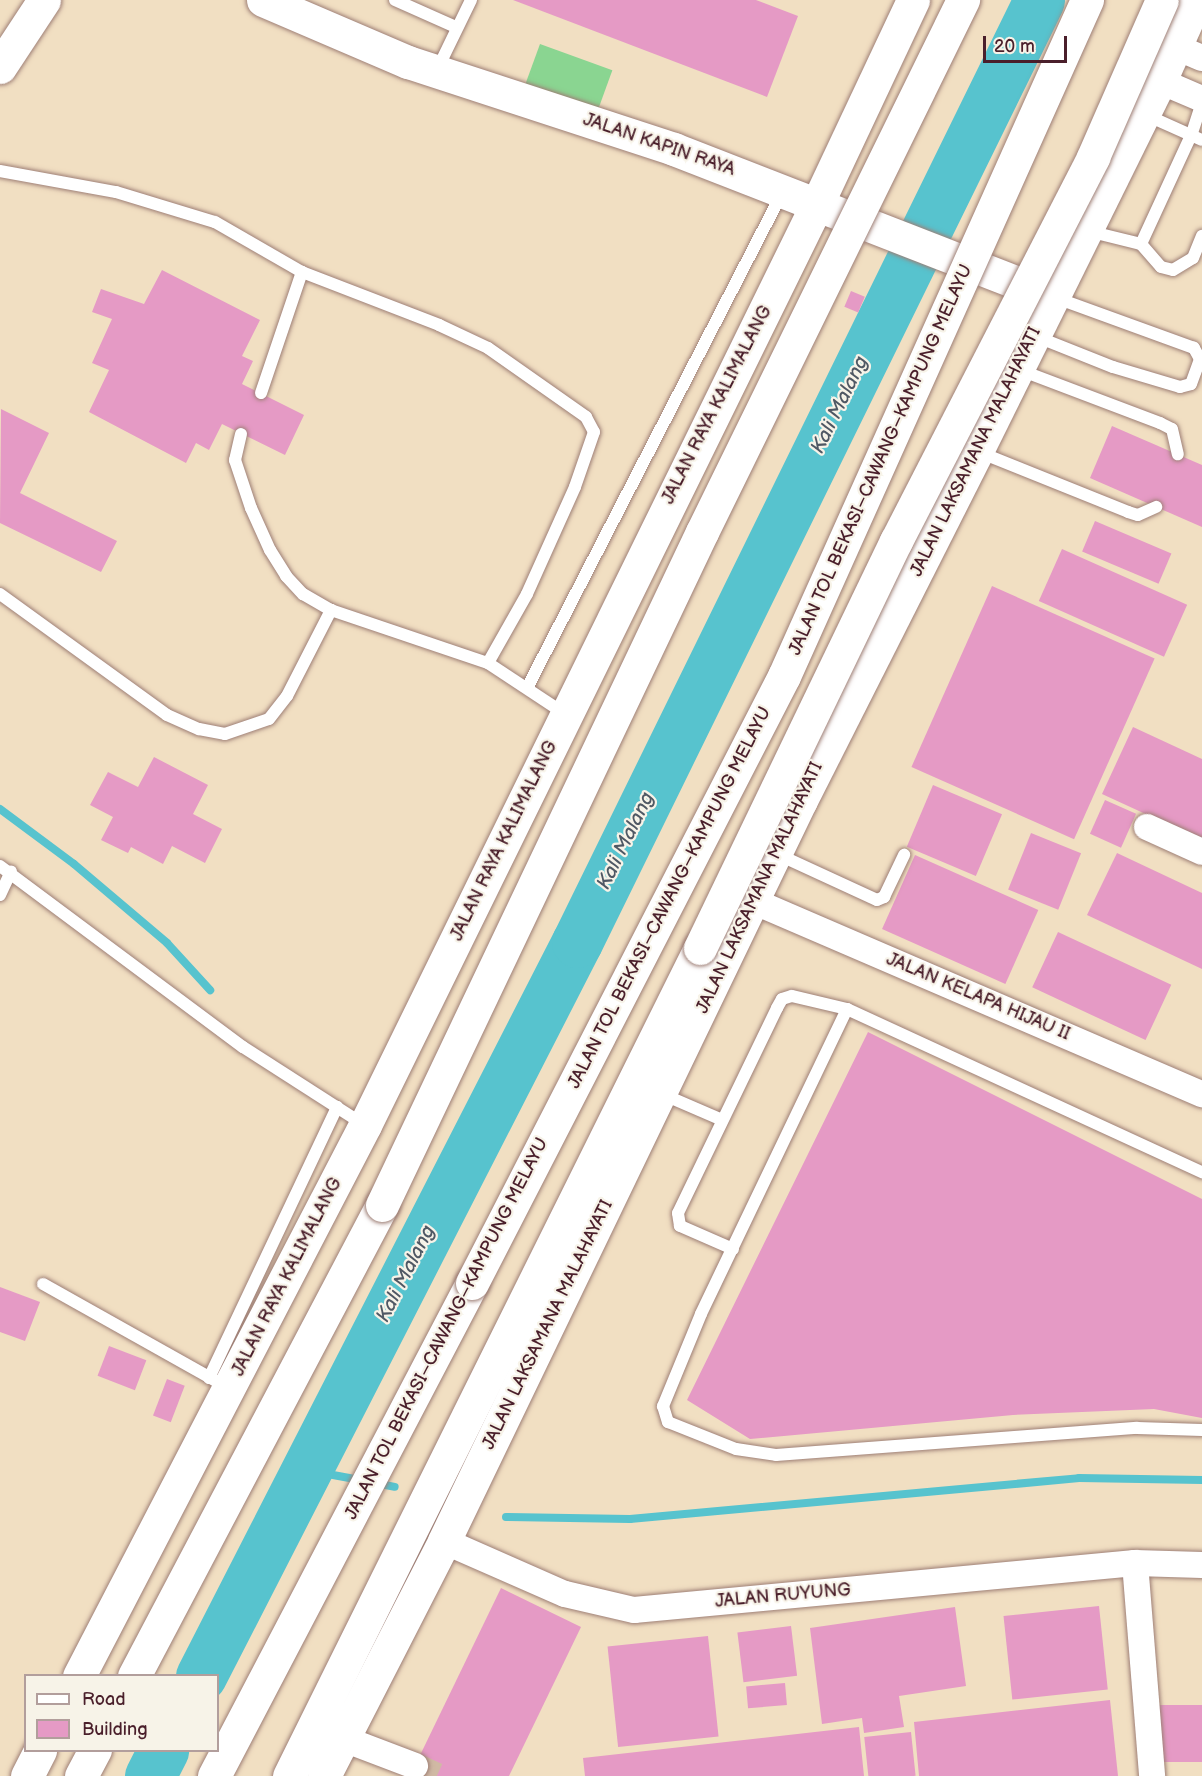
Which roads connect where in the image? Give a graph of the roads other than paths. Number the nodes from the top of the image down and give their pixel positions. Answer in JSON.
{"nodes":[{"id":1,"x":44,"y":0,"type":"edge"},
{"id":2,"x":262,"y":0,"type":"edge"},
{"id":3,"x":395,"y":0,"type":"edge"},
{"id":4,"x":471,"y":0,"type":"edge"},
{"id":5,"x":963,"y":0,"type":"edge"},
{"id":6,"x":1087,"y":0,"type":"edge"},
{"id":7,"x":1162,"y":0,"type":"edge"},
{"id":8,"x":1196,"y":0,"type":"edge"},
{"id":9,"x":909,"y":1,"type":"edge"},
{"id":10,"x":456,"y":27,"type":"junction"},
{"id":11,"x":1189,"y":52,"type":"edge"},
{"id":12,"x":0,"y":67,"type":"edge"},
{"id":13,"x":437,"y":72,"type":"junction"},
{"id":14,"x":1161,"y":81,"type":"junction"},
{"id":15,"x":1202,"y":101,"type":"edge"},
{"id":16,"x":1144,"y":114,"type":"junction"},
{"id":17,"x":1197,"y":137,"type":"edge"},
{"id":18,"x":0,"y":171,"type":"edge"},
{"id":19,"x":784,"y":190,"type":"junction"},
{"id":20,"x":818,"y":202,"type":"junction"},
{"id":21,"x":1086,"y":231,"type":"junction"},
{"id":22,"x":1202,"y":236,"type":"edge"},
{"id":23,"x":1141,"y":244,"type":"junction"},
{"id":24,"x":302,"y":272,"type":"junction"},
{"id":25,"x":1053,"y":296,"type":"junction"},
{"id":26,"x":1034,"y":336,"type":"junction"},
{"id":27,"x":1016,"y":369,"type":"junction"},
{"id":28,"x":261,"y":393,"type":"dead end"},
{"id":29,"x":241,"y":434,"type":"dead end"},
{"id":30,"x":977,"y":451,"type":"junction"},
{"id":31,"x":1178,"y":454,"type":"dead end"},
{"id":32,"x":1156,"y":507,"type":"dead end"},
{"id":33,"x":0,"y":594,"type":"edge"},
{"id":34,"x":331,"y":610,"type":"junction"},
{"id":35,"x":489,"y":663,"type":"junction"},
{"id":36,"x":527,"y":688,"type":"junction"},
{"id":37,"x":566,"y":714,"type":"junction"},
{"id":38,"x":1147,"y":827,"type":"dead end"},
{"id":39,"x":1202,"y":852,"type":"edge"},
{"id":40,"x":776,"y":853,"type":"junction"},
{"id":41,"x":904,"y":855,"type":"dead end"},
{"id":42,"x":6,"y":868,"type":"edge"},
{"id":43,"x":0,"y":895,"type":"edge"},
{"id":44,"x":753,"y":901,"type":"junction"},
{"id":45,"x":847,"y":1009,"type":"junction"},
{"id":46,"x":662,"y":1094,"type":"junction"},
{"id":47,"x":1202,"y":1094,"type":"edge"},
{"id":48,"x":337,"y":1107,"type":"junction"},
{"id":49,"x":722,"y":1120,"type":"junction"},
{"id":50,"x":365,"y":1125,"type":"junction"},
{"id":51,"x":1202,"y":1172,"type":"edge"},
{"id":52,"x":732,"y":1249,"type":"junction"},
{"id":53,"x":43,"y":1284,"type":"dead end"},
{"id":54,"x":220,"y":1384,"type":"junction"},
{"id":55,"x":1202,"y":1430,"type":"edge"},
{"id":56,"x":447,"y":1533,"type":"junction"},
{"id":57,"x":1134,"y":1563,"type":"junction"},
{"id":58,"x":1202,"y":1564,"type":"edge"},
{"id":59,"x":80,"y":1674,"type":"edge"},
{"id":60,"x":135,"y":1674,"type":"edge"},
{"id":61,"x":344,"y":1739,"type":"junction"},
{"id":62,"x":39,"y":1752,"type":"edge"},
{"id":63,"x":94,"y":1752,"type":"edge"},
{"id":64,"x":415,"y":1766,"type":"tunnel mouth"},
{"id":65,"x":27,"y":1776,"type":"edge"},
{"id":66,"x":81,"y":1776,"type":"edge"},
{"id":67,"x":214,"y":1776,"type":"edge"},
{"id":68,"x":289,"y":1776,"type":"edge"},
{"id":69,"x":324,"y":1776,"type":"edge"},
{"id":70,"x":1152,"y":1776,"type":"edge"}],
"edges":[{"from":1,"to":12,"type":"main road"},
{"from":2,"to":13,"type":"main road","name":"JALAN KAPIN RAYA"},
{"from":3,"to":10,"type":"lane"},
{"from":4,"to":10,"type":"lane"},
{"from":5,"to":60,"type":"main road","bridge":true},
{"from":6,"to":67,"type":"main road","name":"JALAN TOL BEKASI–CAWANG–KAMPUNG MELAYU","bridge":true},
{"from":7,"to":68,"type":"main road","bridge":true},
{"from":8,"to":11,"type":"main road","name":"JALAN LAKSAMANA MALAHAYATI"},
{"from":9,"to":20,"type":"main road","name":"JALAN RAYA KALIMALANG"},
{"from":10,"to":13,"type":"lane"},
{"from":11,"to":14,"type":"main road","name":"JALAN LAKSAMANA MALAHAYATI"},
{"from":13,"to":19,"type":"main road","name":"JALAN KAPIN RAYA"},
{"from":14,"to":15,"type":"street"},
{"from":14,"to":16,"type":"main road","name":"JALAN LAKSAMANA MALAHAYATI"},
{"from":15,"to":17,"type":"lane"},
{"from":16,"to":17,"type":"lane"},
{"from":16,"to":21,"type":"main road","name":"JALAN LAKSAMANA MALAHAYATI"},
{"from":17,"to":23,"type":"lane"},
{"from":18,"to":24,"type":"lane"},
{"from":19,"to":20,"type":"main road","name":"JALAN KAPIN RAYA"},
{"from":19,"to":36,"type":"lane"},
{"from":20,"to":25,"type":"main road","name":"JALAN KAPIN RAYA"},
{"from":20,"to":37,"type":"main road","name":"JALAN RAYA KALIMALANG"},
{"from":21,"to":23,"type":"lane"},
{"from":21,"to":25,"type":"main road","name":"JALAN LAKSAMANA MALAHAYATI"},
{"from":22,"to":23,"type":"lane"},
{"from":24,"to":28,"type":"lane"},
{"from":24,"to":35,"type":"lane"},
{"from":25,"to":26,"type":"main road","name":"JALAN LAKSAMANA MALAHAYATI"},
{"from":25,"to":26,"type":"lane"},
{"from":26,"to":27,"type":"main road","name":"JALAN LAKSAMANA MALAHAYATI"},
{"from":27,"to":30,"type":"main road","name":"JALAN LAKSAMANA MALAHAYATI"},
{"from":27,"to":31,"type":"lane"},
{"from":29,"to":34,"type":"lane"},
{"from":30,"to":32,"type":"lane"},
{"from":30,"to":40,"type":"main road","name":"JALAN LAKSAMANA MALAHAYATI"},
{"from":33,"to":34,"type":"lane"},
{"from":34,"to":35,"type":"lane"},
{"from":35,"to":36,"type":"lane"},
{"from":36,"to":37,"type":"lane"},
{"from":37,"to":50,"type":"main road","name":"JALAN RAYA KALIMALANG"},
{"from":38,"to":39,"type":"street"},
{"from":40,"to":41,"type":"lane"},
{"from":40,"to":44,"type":"main road","name":"JALAN LAKSAMANA MALAHAYATI"},
{"from":42,"to":43,"type":"lane"},
{"from":42,"to":48,"type":"lane"},
{"from":44,"to":46,"type":"main road","name":"JALAN LAKSAMANA MALAHAYATI"},
{"from":44,"to":47,"type":"street","name":"JALAN KELAPA HIJAU II"},
{"from":45,"to":49,"type":"lane"},
{"from":45,"to":51,"type":"lane"},
{"from":45,"to":52,"type":"lane"},
{"from":46,"to":49,"type":"lane"},
{"from":46,"to":56,"type":"main road","name":"JALAN LAKSAMANA MALAHAYATI"},
{"from":48,"to":50,"type":"lane"},
{"from":48,"to":54,"type":"lane"},
{"from":49,"to":52,"type":"lane"},
{"from":50,"to":54,"type":"main road","name":"JALAN RAYA KALIMALANG"},
{"from":52,"to":55,"type":"lane"},
{"from":53,"to":54,"type":"lane"},
{"from":54,"to":59,"type":"main road","name":"JALAN RAYA KALIMALANG"},
{"from":56,"to":57,"type":"street","name":"JALAN RUYUNG"},
{"from":56,"to":61,"type":"main road","name":"JALAN LAKSAMANA MALAHAYATI"},
{"from":57,"to":58,"type":"street","name":"JALAN RUYUNG"},
{"from":57,"to":70,"type":"street"},
{"from":61,"to":64,"type":"street"},
{"from":61,"to":69,"type":"main road","name":"JALAN LAKSAMANA MALAHAYATI"},
{"from":62,"to":65,"type":"main road"},
{"from":63,"to":66,"type":"main road"}]}
